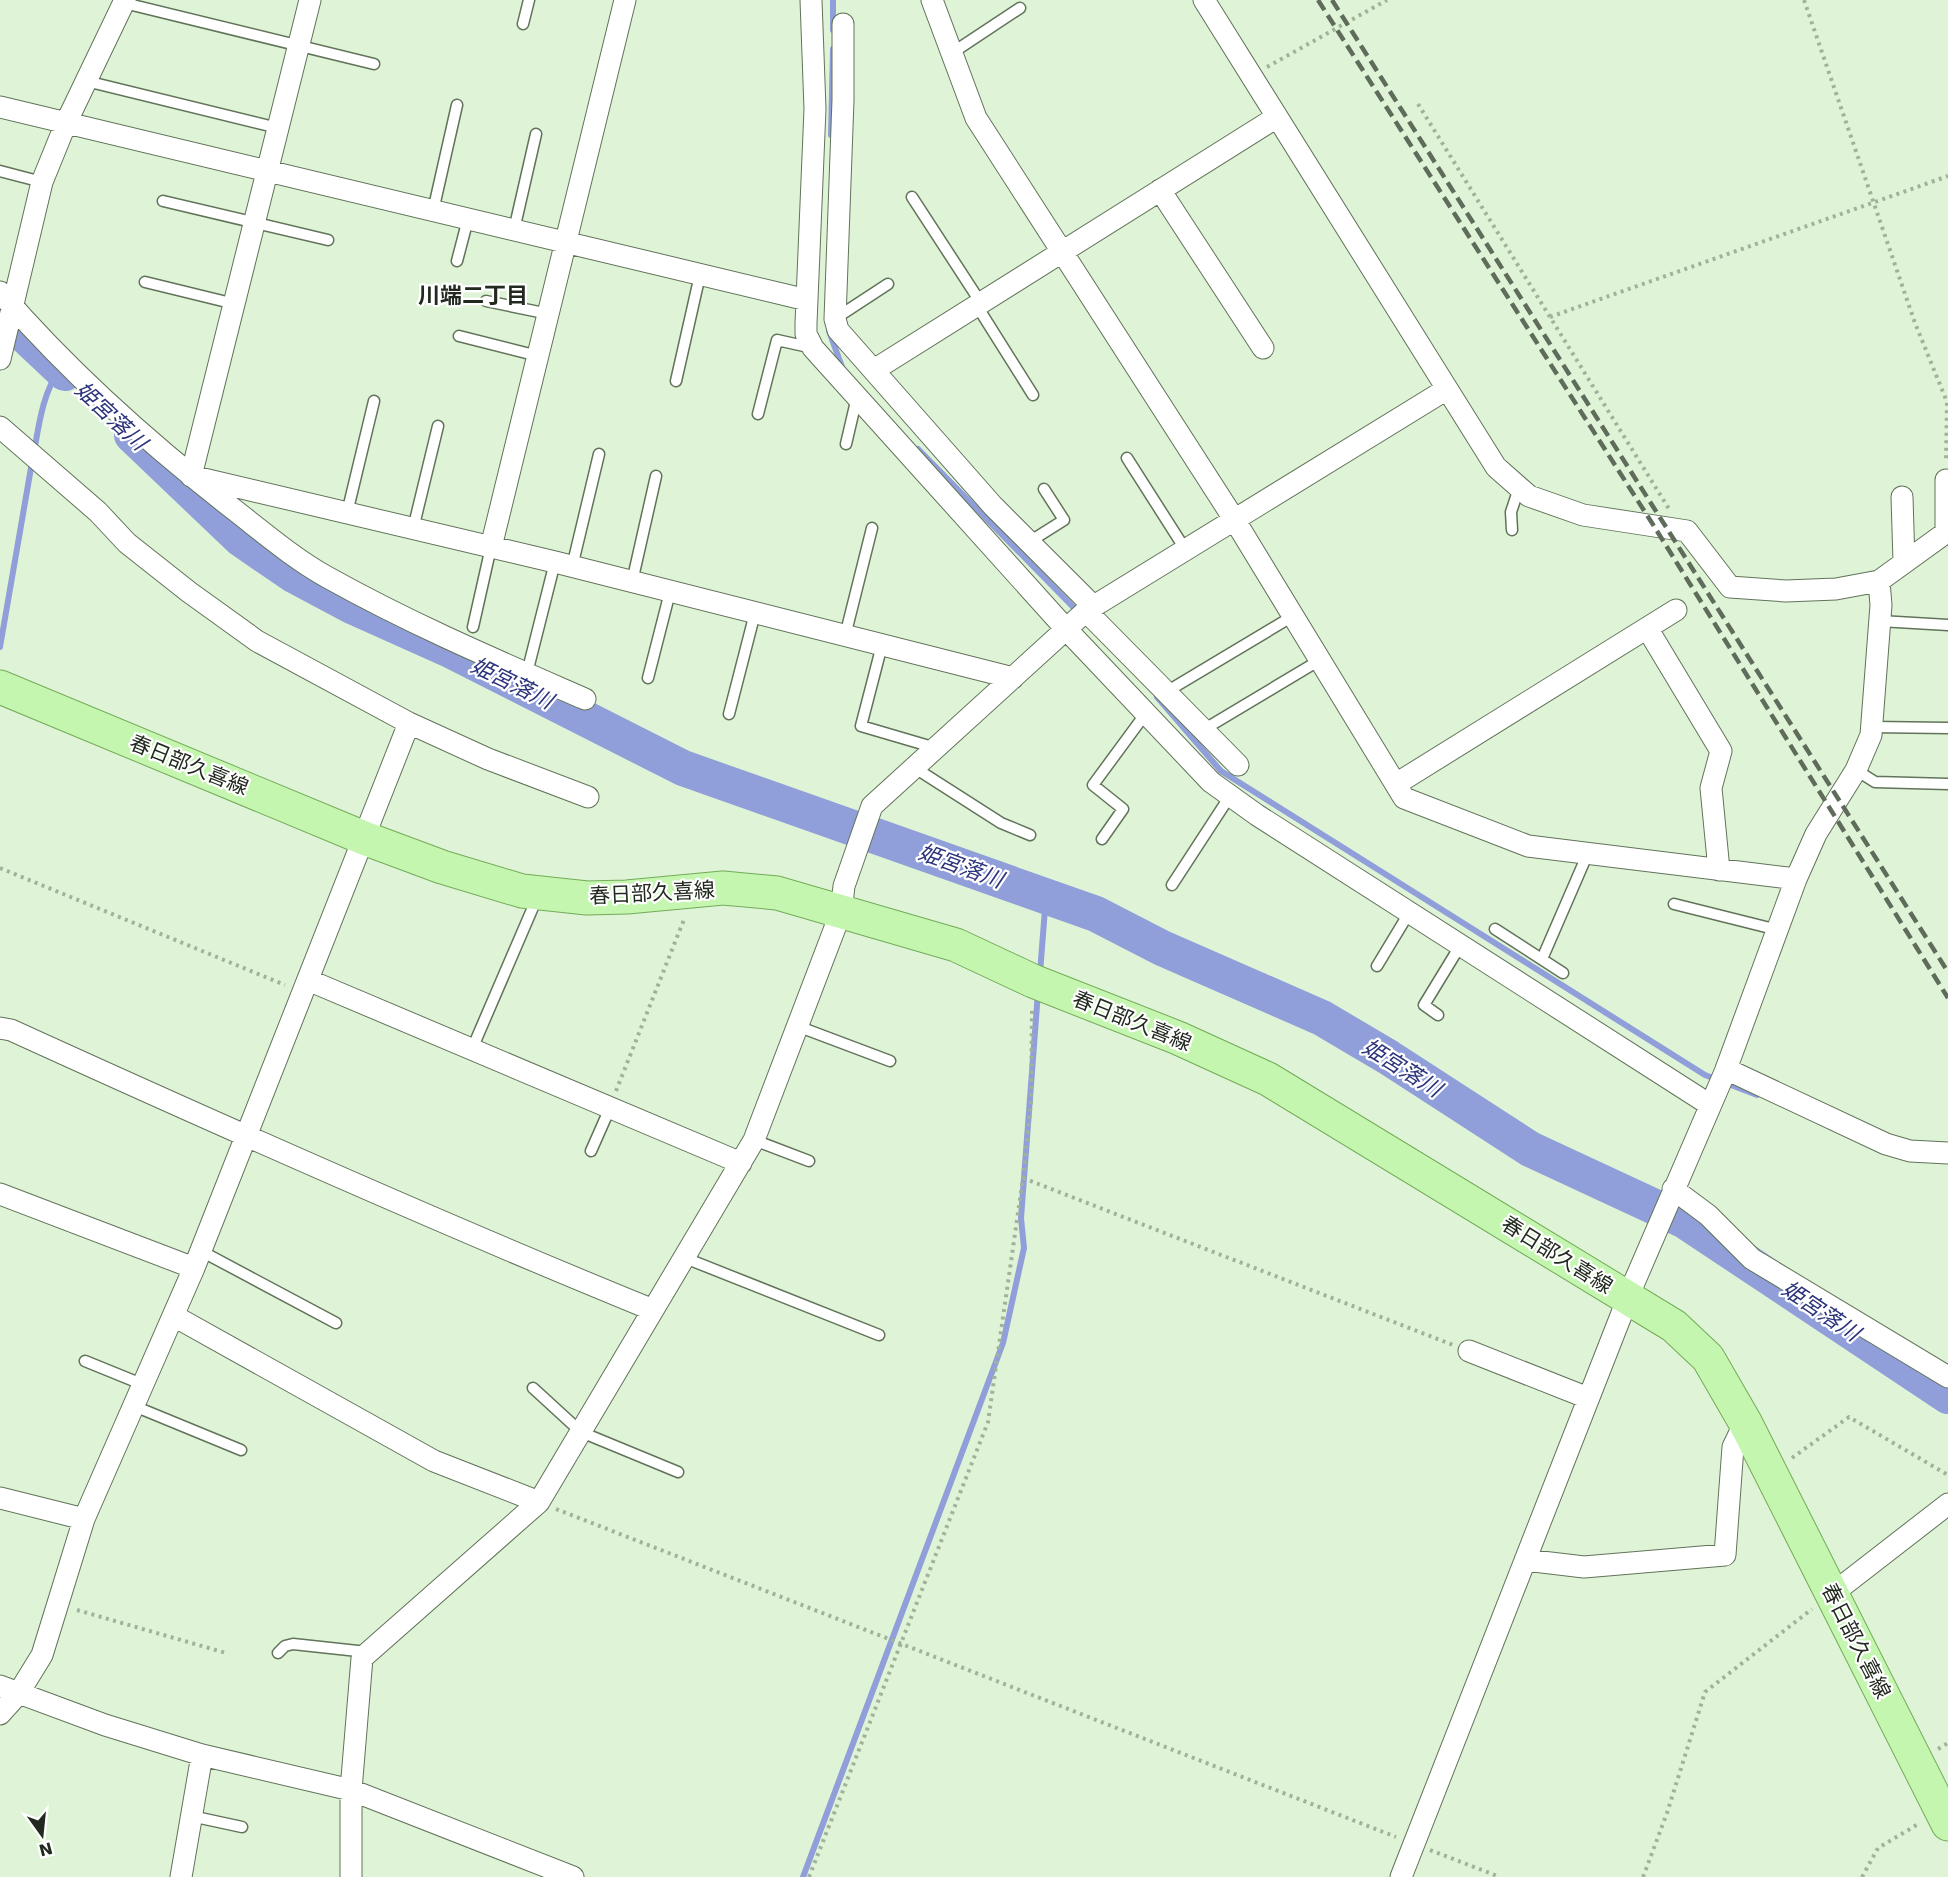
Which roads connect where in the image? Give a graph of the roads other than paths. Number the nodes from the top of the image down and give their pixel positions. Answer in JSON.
{"nodes":[{"id":1,"x":310,"y":0,"type":"edge"},
{"id":2,"x":529,"y":0,"type":"edge"},
{"id":3,"x":625,"y":0,"type":"edge"},
{"id":4,"x":811,"y":0,"type":"edge"},
{"id":5,"x":932,"y":0,"type":"edge"},
{"id":6,"x":1204,"y":0,"type":"edge"},
{"id":7,"x":125,"y":1,"type":"edge"},
{"id":8,"x":1020,"y":8,"type":"dead end"},
{"id":9,"x":523,"y":24,"type":"dead end"},
{"id":10,"x":843,"y":24,"type":"dead end"},
{"id":11,"x":299,"y":46,"type":"junction"},
{"id":12,"x":952,"y":53,"type":"junction"},
{"id":13,"x":374,"y":64,"type":"dead end"},
{"id":14,"x":86,"y":81,"type":"junction"},
{"id":15,"x":457,"y":105,"type":"dead end"},
{"id":16,"x":0,"y":107,"type":"edge"},
{"id":17,"x":1277,"y":117,"type":"junction"},
{"id":18,"x":66,"y":123,"type":"junction"},
{"id":19,"x":279,"y":128,"type":"junction"},
{"id":20,"x":536,"y":134,"type":"dead end"},
{"id":21,"x":0,"y":171,"type":"edge"},
{"id":22,"x":268,"y":171,"type":"junction"},
{"id":23,"x":42,"y":182,"type":"junction"},
{"id":24,"x":1160,"y":190,"type":"junction"},
{"id":25,"x":912,"y":197,"type":"dead end"},
{"id":26,"x":163,"y":201,"type":"dead end"},
{"id":27,"x":433,"y":211,"type":"junction"},
{"id":28,"x":468,"y":219,"type":"junction"},
{"id":29,"x":255,"y":223,"type":"junction"},
{"id":30,"x":514,"y":230,"type":"junction"},
{"id":31,"x":328,"y":240,"type":"dead end"},
{"id":32,"x":566,"y":243,"type":"junction"},
{"id":33,"x":1062,"y":252,"type":"junction"},
{"id":34,"x":457,"y":261,"type":"dead end"},
{"id":35,"x":700,"y":275,"type":"junction"},
{"id":36,"x":145,"y":282,"type":"dead end"},
{"id":37,"x":888,"y":284,"type":"dead end"},
{"id":38,"x":6,"y":298,"type":"edge"},
{"id":39,"x":807,"y":300,"type":"junction"},
{"id":40,"x":486,"y":301,"type":"dead end"},
{"id":41,"x":235,"y":304,"type":"junction"},
{"id":42,"x":979,"y":304,"type":"junction"},
{"id":43,"x":549,"y":314,"type":"junction"},
{"id":44,"x":835,"y":319,"type":"junction"},
{"id":45,"x":459,"y":336,"type":"dead end"},
{"id":46,"x":813,"y":348,"type":"junction"},
{"id":47,"x":1263,"y":348,"type":"dead end"},
{"id":48,"x":538,"y":356,"type":"junction"},
{"id":49,"x":0,"y":359,"type":"edge"},
{"id":50,"x":874,"y":370,"type":"junction"},
{"id":51,"x":676,"y":381,"type":"dead end"},
{"id":52,"x":1447,"y":389,"type":"junction"},
{"id":53,"x":1033,"y":396,"type":"dead end"},
{"id":54,"x":856,"y":397,"type":"junction"},
{"id":55,"x":374,"y":401,"type":"dead end"},
{"id":56,"x":758,"y":414,"type":"dead end"},
{"id":57,"x":438,"y":426,"type":"dead end"},
{"id":58,"x":0,"y":427,"type":"edge"},
{"id":59,"x":846,"y":444,"type":"dead end"},
{"id":60,"x":599,"y":454,"type":"dead end"},
{"id":61,"x":1127,"y":458,"type":"dead end"},
{"id":62,"x":191,"y":476,"type":"junction"},
{"id":63,"x":656,"y":476,"type":"dead end"},
{"id":64,"x":1946,"y":480,"type":"road end"},
{"id":65,"x":1520,"y":488,"type":"junction"},
{"id":66,"x":1044,"y":489,"type":"dead end"},
{"id":67,"x":1902,"y":497,"type":"dead end"},
{"id":68,"x":347,"y":513,"type":"junction"},
{"id":69,"x":1234,"y":519,"type":"junction"},
{"id":70,"x":872,"y":528,"type":"dead end"},
{"id":71,"x":413,"y":529,"type":"junction"},
{"id":72,"x":1512,"y":530,"type":"dead end"},
{"id":73,"x":1947,"y":531,"type":"edge"},
{"id":74,"x":1029,"y":542,"type":"junction"},
{"id":75,"x":491,"y":547,"type":"junction"},
{"id":76,"x":1185,"y":549,"type":"junction"},
{"id":77,"x":1904,"y":562,"type":"junction"},
{"id":78,"x":563,"y":565,"type":"junction"},
{"id":79,"x":1879,"y":581,"type":"junction"},
{"id":80,"x":632,"y":582,"type":"junction"},
{"id":81,"x":670,"y":592,"type":"junction"},
{"id":82,"x":1089,"y":608,"type":"junction"},
{"id":83,"x":1676,"y":610,"type":"dead end"},
{"id":84,"x":755,"y":613,"type":"junction"},
{"id":85,"x":1293,"y":616,"type":"junction"},
{"id":86,"x":1880,"y":621,"type":"junction"},
{"id":87,"x":1948,"y":625,"type":"edge"},
{"id":88,"x":473,"y":627,"type":"dead end"},
{"id":89,"x":1067,"y":627,"type":"junction"},
{"id":90,"x":1647,"y":628,"type":"junction"},
{"id":91,"x":845,"y":636,"type":"junction"},
{"id":92,"x":882,"y":645,"type":"junction"},
{"id":93,"x":1320,"y":660,"type":"junction"},
{"id":94,"x":526,"y":673,"type":"junction"},
{"id":95,"x":648,"y":678,"type":"dead end"},
{"id":96,"x":1013,"y":678,"type":"junction"},
{"id":97,"x":0,"y":687,"type":"edge"},
{"id":98,"x":1166,"y":692,"type":"junction"},
{"id":99,"x":585,"y":699,"type":"dead end"},
{"id":100,"x":1146,"y":713,"type":"junction"},
{"id":101,"x":729,"y":714,"type":"dead end"},
{"id":102,"x":409,"y":723,"type":"junction"},
{"id":103,"x":1871,"y":727,"type":"junction"},
{"id":104,"x":1948,"y":728,"type":"edge"},
{"id":105,"x":1203,"y":730,"type":"junction"},
{"id":106,"x":936,"y":748,"type":"junction"},
{"id":107,"x":1238,"y":765,"type":"dead end"},
{"id":108,"x":915,"y":768,"type":"junction"},
{"id":109,"x":1856,"y":770,"type":"junction"},
{"id":110,"x":1396,"y":784,"type":"junction"},
{"id":111,"x":1948,"y":784,"type":"edge"},
{"id":112,"x":1230,"y":796,"type":"junction"},
{"id":113,"x":588,"y":797,"type":"dead end"},
{"id":114,"x":1030,"y":835,"type":"dead end"},
{"id":115,"x":364,"y":838,"type":"junction"},
{"id":116,"x":1102,"y":839,"type":"dead end"},
{"id":117,"x":1588,"y":853,"type":"junction"},
{"id":118,"x":1719,"y":870,"type":"junction"},
{"id":119,"x":1796,"y":879,"type":"junction"},
{"id":120,"x":1172,"y":885,"type":"dead end"},
{"id":121,"x":539,"y":893,"type":"junction"},
{"id":122,"x":842,"y":899,"type":"junction"},
{"id":123,"x":1674,"y":904,"type":"dead end"},
{"id":124,"x":1409,"y":913,"type":"junction"},
{"id":125,"x":1495,"y":929,"type":"dead end"},
{"id":126,"x":1778,"y":930,"type":"junction"},
{"id":127,"x":1460,"y":946,"type":"junction"},
{"id":128,"x":1542,"y":959,"type":"junction"},
{"id":129,"x":1377,"y":966,"type":"dead end"},
{"id":130,"x":1563,"y":973,"type":"dead end"},
{"id":131,"x":305,"y":986,"type":"junction"},
{"id":132,"x":1438,"y":1016,"type":"dead end"},
{"id":133,"x":798,"y":1026,"type":"junction"},
{"id":134,"x":0,"y":1028,"type":"edge"},
{"id":135,"x":472,"y":1049,"type":"junction"},
{"id":136,"x":890,"y":1061,"type":"dead end"},
{"id":137,"x":1726,"y":1070,"type":"junction"},
{"id":138,"x":1712,"y":1101,"type":"junction"},
{"id":139,"x":610,"y":1108,"type":"junction"},
{"id":140,"x":245,"y":1137,"type":"junction"},
{"id":141,"x":754,"y":1140,"type":"junction"},
{"id":142,"x":591,"y":1151,"type":"dead end"},
{"id":143,"x":1948,"y":1153,"type":"edge"},
{"id":144,"x":809,"y":1161,"type":"dead end"},
{"id":145,"x":741,"y":1163,"type":"junction"},
{"id":146,"x":1671,"y":1192,"type":"junction"},
{"id":147,"x":0,"y":1194,"type":"edge"},
{"id":148,"x":685,"y":1258,"type":"junction"},
{"id":149,"x":197,"y":1260,"type":"junction"},
{"id":150,"x":1631,"y":1292,"type":"junction"},
{"id":151,"x":653,"y":1310,"type":"junction"},
{"id":152,"x":174,"y":1316,"type":"junction"},
{"id":153,"x":336,"y":1323,"type":"dead end"},
{"id":154,"x":879,"y":1335,"type":"dead end"},
{"id":155,"x":1469,"y":1351,"type":"road end"},
{"id":156,"x":86,"y":1361,"type":"dead end"},
{"id":157,"x":1948,"y":1377,"type":"edge"},
{"id":158,"x":144,"y":1385,"type":"junction"},
{"id":159,"x":533,"y":1388,"type":"dead end"},
{"id":160,"x":1588,"y":1398,"type":"junction"},
{"id":161,"x":134,"y":1406,"type":"junction"},
{"id":162,"x":1745,"y":1422,"type":"junction"},
{"id":163,"x":581,"y":1432,"type":"junction"},
{"id":164,"x":241,"y":1450,"type":"dead end"},
{"id":165,"x":678,"y":1472,"type":"dead end"},
{"id":166,"x":0,"y":1498,"type":"edge"},
{"id":167,"x":539,"y":1502,"type":"junction"},
{"id":168,"x":1948,"y":1504,"type":"edge"},
{"id":169,"x":84,"y":1519,"type":"junction"},
{"id":170,"x":1525,"y":1560,"type":"junction"},
{"id":171,"x":1832,"y":1594,"type":"junction"},
{"id":172,"x":278,"y":1653,"type":"dead end"},
{"id":173,"x":369,"y":1653,"type":"junction"},
{"id":174,"x":9,"y":1690,"type":"edge"},
{"id":175,"x":0,"y":1714,"type":"edge"},
{"id":176,"x":202,"y":1755,"type":"junction"},
{"id":177,"x":351,"y":1790,"type":"junction"},
{"id":178,"x":191,"y":1816,"type":"junction"},
{"id":179,"x":1945,"y":1818,"type":"edge"},
{"id":180,"x":242,"y":1827,"type":"dead end"},
{"id":181,"x":181,"y":1877,"type":"edge"},
{"id":182,"x":351,"y":1877,"type":"edge"},
{"id":183,"x":573,"y":1877,"type":"edge"},
{"id":184,"x":1401,"y":1877,"type":"edge"}],
"edges":[{"from":1,"to":11,"type":"street"},
{"from":2,"to":9,"type":"lane"},
{"from":3,"to":32,"type":"street"},
{"from":4,"to":39,"type":"street"},
{"from":5,"to":12,"type":"street"},
{"from":6,"to":17,"type":"street"},
{"from":7,"to":11,"type":"lane"},
{"from":7,"to":14,"type":"street"},
{"from":8,"to":12,"type":"lane"},
{"from":10,"to":44,"type":"street"},
{"from":11,"to":13,"type":"lane"},
{"from":11,"to":19,"type":"street"},
{"from":12,"to":33,"type":"street"},
{"from":14,"to":18,"type":"street"},
{"from":14,"to":19,"type":"lane"},
{"from":15,"to":27,"type":"lane"},
{"from":16,"to":18,"type":"street"},
{"from":17,"to":24,"type":"street"},
{"from":17,"to":52,"type":"street"},
{"from":18,"to":22,"type":"street"},
{"from":18,"to":23,"type":"street"},
{"from":19,"to":22,"type":"street"},
{"from":20,"to":30,"type":"lane"},
{"from":21,"to":23,"type":"lane"},
{"from":22,"to":27,"type":"street"},
{"from":22,"to":29,"type":"street"},
{"from":23,"to":38,"type":"street"},
{"from":24,"to":33,"type":"street"},
{"from":24,"to":47,"type":"street"},
{"from":25,"to":42,"type":"lane"},
{"from":26,"to":29,"type":"lane"},
{"from":27,"to":28,"type":"street"},
{"from":28,"to":30,"type":"street"},
{"from":28,"to":34,"type":"lane"},
{"from":29,"to":31,"type":"lane"},
{"from":29,"to":41,"type":"street"},
{"from":30,"to":32,"type":"street"},
{"from":32,"to":35,"type":"street"},
{"from":32,"to":43,"type":"street"},
{"from":33,"to":42,"type":"street"},
{"from":33,"to":69,"type":"street"},
{"from":35,"to":39,"type":"street"},
{"from":35,"to":51,"type":"lane"},
{"from":36,"to":41,"type":"lane"},
{"from":37,"to":44,"type":"lane"},
{"from":38,"to":49,"type":"street"},
{"from":38,"to":62,"type":"street"},
{"from":39,"to":46,"type":"street"},
{"from":40,"to":43,"type":"lane"},
{"from":41,"to":62,"type":"street"},
{"from":42,"to":50,"type":"street"},
{"from":42,"to":53,"type":"lane"},
{"from":43,"to":48,"type":"street"},
{"from":44,"to":50,"type":"street"},
{"from":45,"to":48,"type":"lane"},
{"from":46,"to":54,"type":"street"},
{"from":46,"to":56,"type":"lane"},
{"from":48,"to":75,"type":"street"},
{"from":50,"to":74,"type":"street"},
{"from":52,"to":65,"type":"street"},
{"from":52,"to":69,"type":"street"},
{"from":54,"to":59,"type":"lane"},
{"from":54,"to":89,"type":"street"},
{"from":55,"to":68,"type":"lane"},
{"from":57,"to":71,"type":"lane"},
{"from":58,"to":102,"type":"street"},
{"from":60,"to":78,"type":"lane"},
{"from":61,"to":76,"type":"lane"},
{"from":62,"to":68,"type":"street"},
{"from":62,"to":94,"type":"street"},
{"from":63,"to":80,"type":"lane"},
{"from":64,"to":73,"type":"street"},
{"from":65,"to":72,"type":"lane"},
{"from":65,"to":79,"type":"street"},
{"from":66,"to":74,"type":"lane"},
{"from":67,"to":77,"type":"street"},
{"from":68,"to":71,"type":"street"},
{"from":69,"to":76,"type":"street"},
{"from":69,"to":85,"type":"street"},
{"from":70,"to":91,"type":"lane"},
{"from":71,"to":75,"type":"street"},
{"from":73,"to":77,"type":"street"},
{"from":74,"to":82,"type":"street"},
{"from":75,"to":78,"type":"street"},
{"from":75,"to":88,"type":"lane"},
{"from":76,"to":82,"type":"street"},
{"from":77,"to":79,"type":"street"},
{"from":78,"to":80,"type":"street"},
{"from":78,"to":94,"type":"lane"},
{"from":79,"to":86,"type":"street"},
{"from":80,"to":81,"type":"street"},
{"from":81,"to":84,"type":"street"},
{"from":81,"to":95,"type":"lane"},
{"from":82,"to":89,"type":"street"},
{"from":82,"to":98,"type":"street"},
{"from":83,"to":90,"type":"street"},
{"from":84,"to":91,"type":"street"},
{"from":84,"to":101,"type":"lane"},
{"from":85,"to":93,"type":"street"},
{"from":85,"to":98,"type":"lane"},
{"from":86,"to":87,"type":"lane"},
{"from":86,"to":103,"type":"street"},
{"from":89,"to":96,"type":"street"},
{"from":89,"to":100,"type":"street"},
{"from":90,"to":110,"type":"street"},
{"from":90,"to":118,"type":"street"},
{"from":91,"to":92,"type":"street"},
{"from":92,"to":96,"type":"street"},
{"from":92,"to":106,"type":"lane"},
{"from":93,"to":105,"type":"lane"},
{"from":93,"to":110,"type":"street"},
{"from":94,"to":99,"type":"street"},
{"from":96,"to":106,"type":"street"},
{"from":97,"to":115,"type":"main road","name":"春日部久喜線"},
{"from":98,"to":105,"type":"street"},
{"from":100,"to":112,"type":"street"},
{"from":100,"to":116,"type":"lane"},
{"from":102,"to":113,"type":"street"},
{"from":102,"to":115,"type":"street"},
{"from":103,"to":104,"type":"lane"},
{"from":103,"to":109,"type":"street"},
{"from":105,"to":107,"type":"street"},
{"from":106,"to":108,"type":"street"},
{"from":108,"to":114,"type":"lane"},
{"from":108,"to":122,"type":"street"},
{"from":109,"to":111,"type":"lane"},
{"from":109,"to":119,"type":"street"},
{"from":110,"to":117,"type":"street"},
{"from":112,"to":120,"type":"lane"},
{"from":112,"to":124,"type":"street"},
{"from":115,"to":121,"type":"main road","name":"春日部久喜線"},
{"from":115,"to":131,"type":"street"},
{"from":117,"to":118,"type":"street"},
{"from":117,"to":128,"type":"lane"},
{"from":118,"to":119,"type":"street"},
{"from":119,"to":126,"type":"street"},
{"from":121,"to":122,"type":"main road","name":"春日部久喜線"},
{"from":121,"to":135,"type":"lane"},
{"from":122,"to":133,"type":"street"},
{"from":122,"to":150,"type":"main road","name":"春日部久喜線"},
{"from":123,"to":126,"type":"lane"},
{"from":124,"to":127,"type":"street"},
{"from":124,"to":129,"type":"lane"},
{"from":125,"to":128,"type":"lane"},
{"from":126,"to":137,"type":"street"},
{"from":127,"to":132,"type":"lane"},
{"from":127,"to":138,"type":"street"},
{"from":128,"to":130,"type":"lane"},
{"from":131,"to":135,"type":"street"},
{"from":131,"to":140,"type":"street"},
{"from":133,"to":136,"type":"lane"},
{"from":133,"to":141,"type":"street"},
{"from":134,"to":140,"type":"street"},
{"from":135,"to":139,"type":"street"},
{"from":137,"to":138,"type":"street"},
{"from":137,"to":143,"type":"street"},
{"from":138,"to":146,"type":"street"},
{"from":139,"to":142,"type":"lane"},
{"from":139,"to":145,"type":"street"},
{"from":140,"to":149,"type":"street"},
{"from":140,"to":151,"type":"street"},
{"from":141,"to":144,"type":"lane"},
{"from":141,"to":145,"type":"street"},
{"from":145,"to":148,"type":"street"},
{"from":146,"to":150,"type":"street"},
{"from":146,"to":157,"type":"street"},
{"from":147,"to":149,"type":"street"},
{"from":148,"to":151,"type":"street"},
{"from":148,"to":154,"type":"lane"},
{"from":149,"to":152,"type":"street"},
{"from":149,"to":153,"type":"lane"},
{"from":150,"to":160,"type":"street"},
{"from":150,"to":162,"type":"main road","name":"春日部久喜線"},
{"from":151,"to":163,"type":"street"},
{"from":152,"to":158,"type":"street"},
{"from":152,"to":167,"type":"street"},
{"from":155,"to":160,"type":"street"},
{"from":156,"to":158,"type":"lane"},
{"from":158,"to":161,"type":"street"},
{"from":159,"to":163,"type":"lane"},
{"from":160,"to":170,"type":"street"},
{"from":161,"to":164,"type":"lane"},
{"from":161,"to":169,"type":"street"},
{"from":162,"to":170,"type":"street"},
{"from":162,"to":171,"type":"main road","name":"春日部久喜線"},
{"from":163,"to":165,"type":"lane"},
{"from":163,"to":167,"type":"street"},
{"from":166,"to":169,"type":"street"},
{"from":167,"to":173,"type":"street"},
{"from":168,"to":171,"type":"street"},
{"from":169,"to":174,"type":"street"},
{"from":170,"to":184,"type":"street"},
{"from":171,"to":179,"type":"main road","name":"春日部久喜線"},
{"from":172,"to":173,"type":"lane"},
{"from":173,"to":177,"type":"street"},
{"from":174,"to":175,"type":"street"},
{"from":174,"to":176,"type":"street"},
{"from":176,"to":177,"type":"street"},
{"from":176,"to":178,"type":"street"},
{"from":177,"to":182,"type":"street"},
{"from":177,"to":183,"type":"street"},
{"from":178,"to":180,"type":"lane"},
{"from":178,"to":181,"type":"street"}]}
